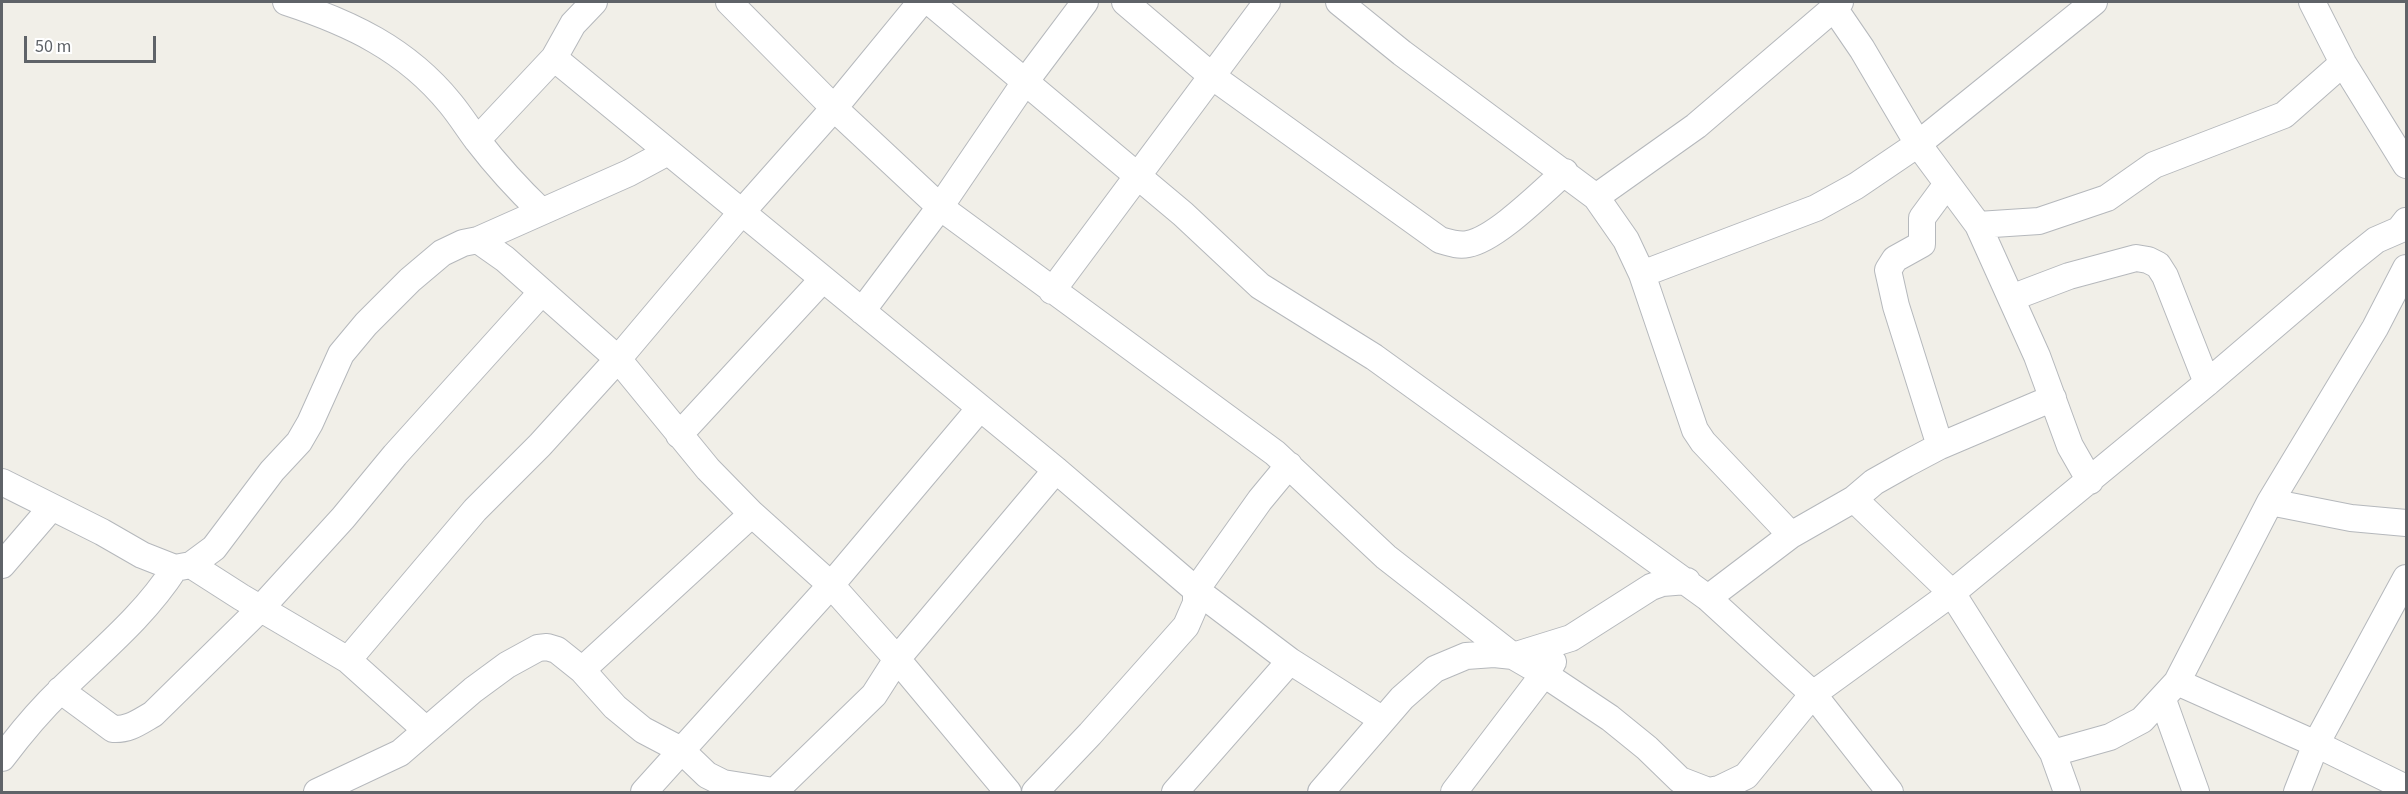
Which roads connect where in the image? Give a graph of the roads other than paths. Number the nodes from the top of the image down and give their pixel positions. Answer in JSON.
{"nodes":[{"id":1,"x":286,"y":2,"type":"edge"},
{"id":2,"x":353,"y":2,"type":"edge"},
{"id":3,"x":594,"y":2,"type":"edge"},
{"id":4,"x":729,"y":2,"type":"edge"},
{"id":5,"x":921,"y":2,"type":"edge"},
{"id":6,"x":930,"y":2,"type":"edge"},
{"id":7,"x":1085,"y":2,"type":"edge"},
{"id":8,"x":1125,"y":2,"type":"edge"},
{"id":9,"x":1268,"y":2,"type":"edge"},
{"id":10,"x":1339,"y":2,"type":"edge"},
{"id":11,"x":2094,"y":2,"type":"edge"},
{"id":12,"x":2312,"y":2,"type":"edge"},
{"id":13,"x":1837,"y":5,"type":"edge"},
{"id":14,"x":333,"y":17,"type":"junction"},
{"id":15,"x":554,"y":58,"type":"junction"},
{"id":16,"x":2343,"y":63,"type":"junction"},
{"id":17,"x":1213,"y":77,"type":"junction"},
{"id":18,"x":1025,"y":82,"type":"junction"},
{"id":19,"x":834,"y":108,"type":"junction"},
{"id":20,"x":477,"y":140,"type":"junction"},
{"id":21,"x":1918,"y":144,"type":"junction"},
{"id":22,"x":668,"y":152,"type":"junction"},
{"id":23,"x":2406,"y":165,"type":"edge"},
{"id":24,"x":1565,"y":172,"type":"junction"},
{"id":25,"x":1138,"y":177,"type":"junction"},
{"id":26,"x":1947,"y":184,"type":"junction"},
{"id":27,"x":1596,"y":197,"type":"junction"},
{"id":28,"x":940,"y":207,"type":"junction"},
{"id":29,"x":541,"y":211,"type":"junction"},
{"id":30,"x":741,"y":213,"type":"junction"},
{"id":31,"x":1978,"y":225,"type":"junction"},
{"id":32,"x":2404,"y":227,"type":"edge"},
{"id":33,"x":478,"y":240,"type":"junction"},
{"id":34,"x":2406,"y":268,"type":"edge"},
{"id":35,"x":1642,"y":274,"type":"junction"},
{"id":36,"x":824,"y":279,"type":"junction"},
{"id":37,"x":1052,"y":291,"type":"junction"},
{"id":38,"x":541,"y":293,"type":"junction"},
{"id":39,"x":2011,"y":298,"type":"junction"},
{"id":40,"x":862,"y":311,"type":"junction"},
{"id":41,"x":618,"y":359,"type":"junction"},
{"id":42,"x":2207,"y":383,"type":"junction"},
{"id":43,"x":2053,"y":398,"type":"junction"},
{"id":44,"x":980,"y":408,"type":"junction"},
{"id":45,"x":679,"y":435,"type":"junction"},
{"id":46,"x":1940,"y":446,"type":"junction"},
{"id":47,"x":1289,"y":465,"type":"junction"},
{"id":48,"x":1056,"y":470,"type":"junction"},
{"id":49,"x":2090,"y":481,"type":"junction"},
{"id":50,"x":2,"y":482,"type":"edge"},
{"id":51,"x":1854,"y":499,"type":"junction"},
{"id":52,"x":2270,"y":502,"type":"junction"},
{"id":53,"x":51,"y":508,"type":"junction"},
{"id":54,"x":752,"y":514,"type":"junction"},
{"id":55,"x":2406,"y":523,"type":"edge"},
{"id":56,"x":1791,"y":535,"type":"junction"},
{"id":57,"x":2,"y":565,"type":"edge"},
{"id":58,"x":183,"y":566,"type":"junction"},
{"id":59,"x":2406,"y":578,"type":"edge"},
{"id":60,"x":1687,"y":581,"type":"junction"},
{"id":61,"x":831,"y":585,"type":"junction"},
{"id":62,"x":1196,"y":590,"type":"junction"},
{"id":63,"x":1952,"y":593,"type":"junction"},
{"id":64,"x":1708,"y":598,"type":"junction"},
{"id":65,"x":261,"y":608,"type":"junction"},
{"id":66,"x":1571,"y":638,"type":"junction"},
{"id":67,"x":1513,"y":656,"type":"junction"},
{"id":68,"x":897,"y":659,"type":"junction"},
{"id":69,"x":348,"y":660,"type":"junction"},
{"id":70,"x":1290,"y":661,"type":"junction"},
{"id":71,"x":582,"y":670,"type":"junction"},
{"id":72,"x":1544,"y":674,"type":"junction"},
{"id":73,"x":60,"y":690,"type":"junction"},
{"id":74,"x":2170,"y":691,"type":"junction"},
{"id":75,"x":1813,"y":694,"type":"junction"},
{"id":76,"x":1383,"y":720,"type":"junction"},
{"id":77,"x":426,"y":730,"type":"junction"},
{"id":78,"x":2316,"y":744,"type":"junction"},
{"id":79,"x":681,"y":750,"type":"junction"},
{"id":80,"x":2053,"y":753,"type":"junction"},
{"id":81,"x":2,"y":758,"type":"edge"},
{"id":82,"x":1741,"y":784,"type":"edge"},
{"id":83,"x":2406,"y":788,"type":"edge"},
{"id":84,"x":1704,"y":791,"type":"edge"},
{"id":85,"x":317,"y":792,"type":"edge"},
{"id":86,"x":644,"y":792,"type":"edge"},
{"id":87,"x":774,"y":792,"type":"edge"},
{"id":88,"x":780,"y":792,"type":"edge"},
{"id":89,"x":1008,"y":792,"type":"edge"},
{"id":90,"x":1035,"y":792,"type":"edge"},
{"id":91,"x":1175,"y":792,"type":"edge"},
{"id":92,"x":1321,"y":792,"type":"edge"},
{"id":93,"x":1454,"y":792,"type":"edge"},
{"id":94,"x":1890,"y":792,"type":"edge"},
{"id":95,"x":2067,"y":792,"type":"edge"},
{"id":96,"x":2196,"y":792,"type":"edge"},
{"id":97,"x":2297,"y":792,"type":"edge"}],
"edges":[{"from":1,"to":14,"type":"street"},
{"from":2,"to":14,"type":"street"},
{"from":3,"to":15,"type":"street"},
{"from":4,"to":19,"type":"street"},
{"from":5,"to":19,"type":"street"},
{"from":6,"to":18,"type":"street"},
{"from":7,"to":18,"type":"street"},
{"from":8,"to":17,"type":"street"},
{"from":9,"to":17,"type":"street"},
{"from":10,"to":24,"type":"street"},
{"from":11,"to":21,"type":"street"},
{"from":12,"to":16,"type":"street"},
{"from":13,"to":21,"type":"street"},
{"from":13,"to":27,"type":"street"},
{"from":14,"to":20,"type":"street"},
{"from":15,"to":20,"type":"street"},
{"from":15,"to":22,"type":"street"},
{"from":16,"to":23,"type":"street"},
{"from":16,"to":31,"type":"street"},
{"from":17,"to":24,"type":"street"},
{"from":17,"to":25,"type":"street"},
{"from":18,"to":25,"type":"street"},
{"from":18,"to":28,"type":"street"},
{"from":19,"to":28,"type":"street"},
{"from":19,"to":30,"type":"street"},
{"from":20,"to":29,"type":"street"},
{"from":21,"to":26,"type":"street"},
{"from":21,"to":35,"type":"street"},
{"from":22,"to":29,"type":"street"},
{"from":22,"to":30,"type":"street"},
{"from":24,"to":27,"type":"street"},
{"from":25,"to":37,"type":"street"},
{"from":25,"to":60,"type":"street"},
{"from":26,"to":31,"type":"street"},
{"from":26,"to":46,"type":"street"},
{"from":27,"to":35,"type":"street"},
{"from":28,"to":37,"type":"street"},
{"from":28,"to":40,"type":"street"},
{"from":29,"to":33,"type":"street"},
{"from":30,"to":36,"type":"street"},
{"from":30,"to":41,"type":"street"},
{"from":31,"to":39,"type":"street"},
{"from":32,"to":42,"type":"street"},
{"from":33,"to":38,"type":"street"},
{"from":33,"to":58,"type":"street"},
{"from":34,"to":52,"type":"street"},
{"from":35,"to":56,"type":"street"},
{"from":36,"to":40,"type":"street"},
{"from":36,"to":45,"type":"street"},
{"from":37,"to":47,"type":"street"},
{"from":38,"to":41,"type":"street"},
{"from":38,"to":65,"type":"street"},
{"from":39,"to":42,"type":"street"},
{"from":39,"to":43,"type":"street"},
{"from":40,"to":44,"type":"street"},
{"from":41,"to":45,"type":"street"},
{"from":41,"to":69,"type":"street"},
{"from":42,"to":49,"type":"street"},
{"from":43,"to":46,"type":"street"},
{"from":43,"to":49,"type":"street"},
{"from":44,"to":48,"type":"street"},
{"from":44,"to":61,"type":"street"},
{"from":45,"to":54,"type":"street"},
{"from":46,"to":51,"type":"street"},
{"from":47,"to":62,"type":"street"},
{"from":47,"to":67,"type":"street"},
{"from":48,"to":62,"type":"street"},
{"from":48,"to":68,"type":"street"},
{"from":49,"to":63,"type":"street"},
{"from":50,"to":53,"type":"street"},
{"from":51,"to":56,"type":"street"},
{"from":51,"to":63,"type":"street"},
{"from":52,"to":55,"type":"street"},
{"from":52,"to":74,"type":"street"},
{"from":53,"to":57,"type":"street"},
{"from":53,"to":58,"type":"street"},
{"from":54,"to":61,"type":"street"},
{"from":54,"to":71,"type":"street"},
{"from":56,"to":64,"type":"street"},
{"from":58,"to":65,"type":"street"},
{"from":58,"to":73,"type":"street"},
{"from":59,"to":78,"type":"street"},
{"from":60,"to":64,"type":"street"},
{"from":60,"to":66,"type":"street"},
{"from":61,"to":68,"type":"street"},
{"from":61,"to":79,"type":"street"},
{"from":62,"to":70,"type":"street"},
{"from":62,"to":90,"type":"street"},
{"from":63,"to":75,"type":"street"},
{"from":63,"to":80,"type":"street"},
{"from":64,"to":75,"type":"street"},
{"from":65,"to":69,"type":"street"},
{"from":65,"to":73,"type":"street"},
{"from":66,"to":67,"type":"street"},
{"from":66,"to":72,"type":"street"},
{"from":67,"to":72,"type":"street"},
{"from":67,"to":76,"type":"street"},
{"from":68,"to":87,"type":"street"},
{"from":68,"to":89,"type":"street"},
{"from":69,"to":77,"type":"street"},
{"from":70,"to":76,"type":"street"},
{"from":70,"to":91,"type":"street"},
{"from":71,"to":77,"type":"street"},
{"from":71,"to":79,"type":"street"},
{"from":72,"to":84,"type":"street"},
{"from":72,"to":93,"type":"street"},
{"from":73,"to":81,"type":"street"},
{"from":74,"to":78,"type":"street"},
{"from":74,"to":80,"type":"street"},
{"from":74,"to":96,"type":"street"},
{"from":75,"to":82,"type":"street"},
{"from":75,"to":94,"type":"street"},
{"from":76,"to":92,"type":"street"},
{"from":77,"to":85,"type":"street"},
{"from":78,"to":83,"type":"street"},
{"from":78,"to":97,"type":"street"},
{"from":79,"to":86,"type":"street"},
{"from":79,"to":87,"type":"street"},
{"from":80,"to":95,"type":"street"},
{"from":82,"to":84,"type":"street"},
{"from":87,"to":88,"type":"street"}]}
